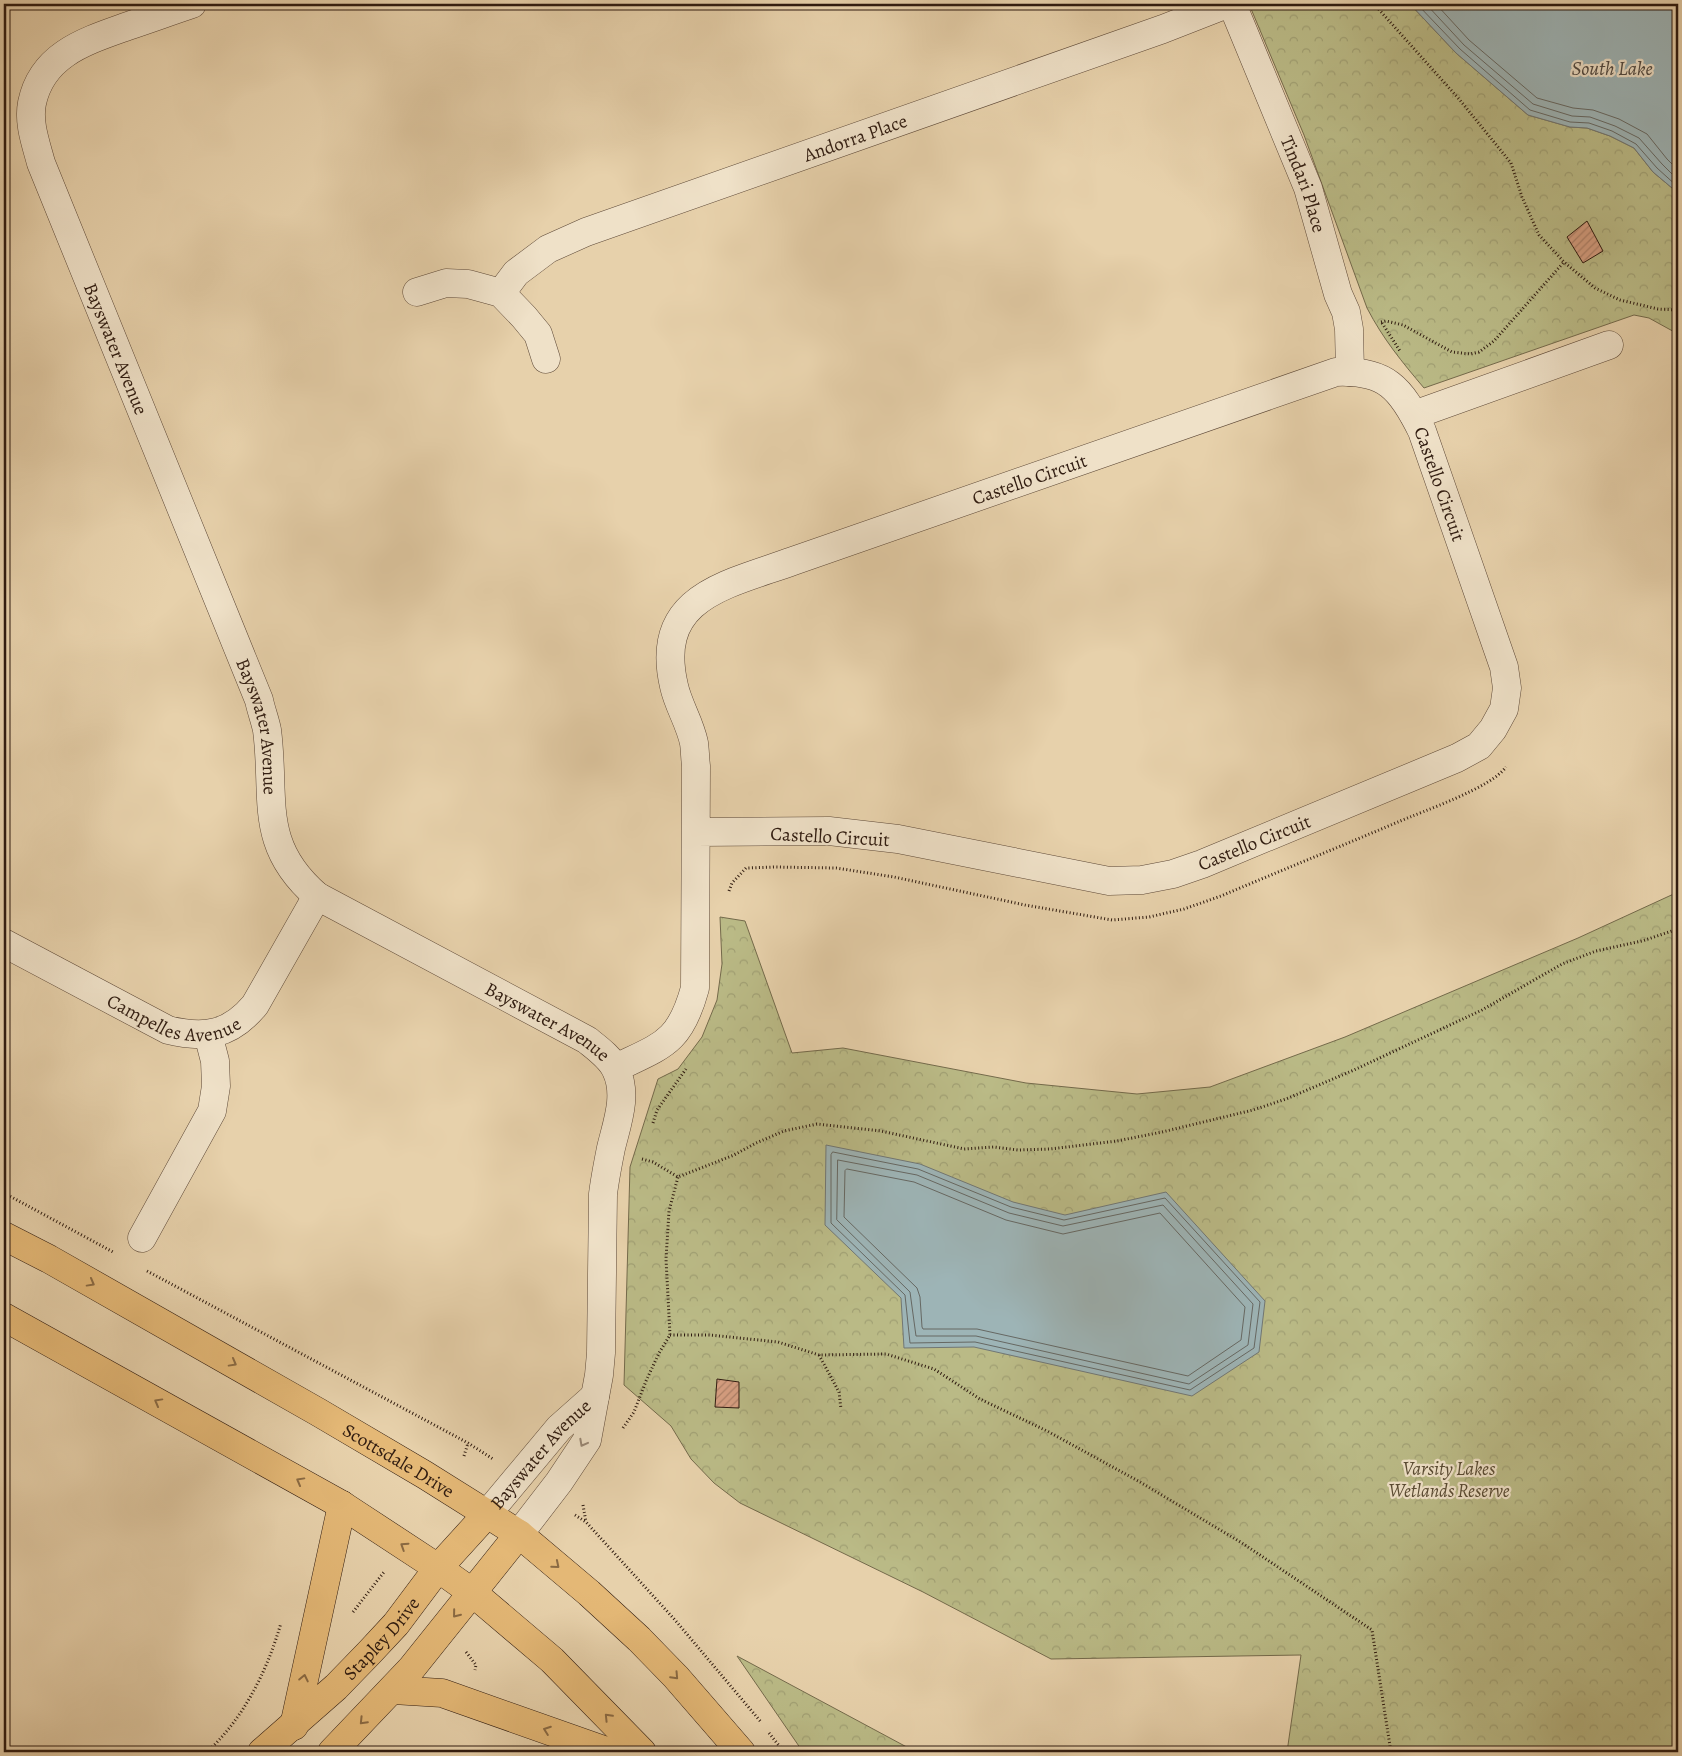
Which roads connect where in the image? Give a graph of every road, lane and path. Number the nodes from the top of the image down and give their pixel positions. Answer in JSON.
{"nodes":[{"id":1,"x":192,"y":4,"type":"edge"},
{"id":2,"x":1227,"y":4,"type":"edge"},
{"id":3,"x":1232,"y":4,"type":"edge"},
{"id":4,"x":1374,"y":4,"type":"edge"},
{"id":5,"x":1564,"y":262,"type":"junction"},
{"id":6,"x":417,"y":292,"type":"dead end"},
{"id":7,"x":501,"y":294,"type":"junction"},
{"id":8,"x":1678,"y":310,"type":"edge"},
{"id":9,"x":1381,"y":322,"type":"junction"},
{"id":10,"x":1349,"y":329,"type":"junction"},
{"id":11,"x":1609,"y":345,"type":"dead end"},
{"id":12,"x":1400,"y":352,"type":"dead end"},
{"id":13,"x":546,"y":359,"type":"dead end"},
{"id":14,"x":1350,"y":372,"type":"junction"},
{"id":15,"x":1414,"y":415,"type":"junction"},
{"id":16,"x":1510,"y":761,"type":"dead end"},
{"id":17,"x":696,"y":832,"type":"junction"},
{"id":18,"x":317,"y":896,"type":"junction"},
{"id":19,"x":728,"y":897,"type":"dead end"},
{"id":20,"x":1678,"y":926,"type":"edge"},
{"id":21,"x":4,"y":943,"type":"edge"},
{"id":22,"x":208,"y":1034,"type":"junction"},
{"id":23,"x":688,"y":1066,"type":"dead end"},
{"id":24,"x":616,"y":1068,"type":"junction"},
{"id":25,"x":652,"y":1127,"type":"dead end"},
{"id":26,"x":644,"y":1151,"type":"dead end"},
{"id":27,"x":678,"y":1176,"type":"junction"},
{"id":28,"x":4,"y":1193,"type":"edge"},
{"id":29,"x":4,"y":1236,"type":"edge"},
{"id":30,"x":142,"y":1238,"type":"dead end"},
{"id":31,"x":122,"y":1257,"type":"dead end"},
{"id":32,"x":139,"y":1266,"type":"dead end"},
{"id":33,"x":4,"y":1317,"type":"edge"},
{"id":34,"x":670,"y":1335,"type":"junction"},
{"id":35,"x":819,"y":1355,"type":"junction"},
{"id":36,"x":595,"y":1396,"type":"junction"},
{"id":37,"x":840,"y":1409,"type":"dead end"},
{"id":38,"x":634,"y":1412,"type":"dead end"},
{"id":39,"x":468,"y":1444,"type":"junction"},
{"id":40,"x":464,"y":1456,"type":"dead end"},
{"id":41,"x":496,"y":1461,"type":"dead end"},
{"id":42,"x":342,"y":1505,"type":"junction"},
{"id":43,"x":488,"y":1513,"type":"junction"},
{"id":44,"x":572,"y":1513,"type":"dead end"},
{"id":45,"x":519,"y":1534,"type":"junction"},
{"id":46,"x":438,"y":1568,"type":"junction"},
{"id":47,"x":384,"y":1572,"type":"dead end"},
{"id":48,"x":473,"y":1593,"type":"junction"},
{"id":49,"x":349,"y":1618,"type":"dead end"},
{"id":50,"x":281,"y":1622,"type":"dead end"},
{"id":51,"x":460,"y":1646,"type":"dead end"},
{"id":52,"x":474,"y":1673,"type":"dead end"},
{"id":53,"x":393,"y":1690,"type":"junction"},
{"id":54,"x":763,"y":1724,"type":"dead end"},
{"id":55,"x":294,"y":1726,"type":"junction"},
{"id":56,"x":768,"y":1731,"type":"dead end"},
{"id":57,"x":207,"y":1752,"type":"edge"},
{"id":58,"x":262,"y":1752,"type":"edge"},
{"id":59,"x":332,"y":1752,"type":"edge"},
{"id":60,"x":609,"y":1752,"type":"edge"},
{"id":61,"x":642,"y":1752,"type":"edge"},
{"id":62,"x":741,"y":1752,"type":"edge"},
{"id":63,"x":784,"y":1752,"type":"edge"},
{"id":64,"x":1386,"y":1752,"type":"edge"}],
"edges":[{"from":1,"to":18,"type":"street","name":"Bayswater Avenue"},
{"from":2,"to":7,"type":"street","name":"Andorra Place"},
{"from":3,"to":10,"type":"street","name":"Tindari Place"},
{"from":4,"to":5,"type":"path"},
{"from":5,"to":8,"type":"path"},
{"from":5,"to":9,"type":"path"},
{"from":6,"to":7,"type":"street"},
{"from":7,"to":13,"type":"street"},
{"from":9,"to":10,"type":"path"},
{"from":9,"to":12,"type":"path"},
{"from":10,"to":14,"type":"street","name":"Tindari Place"},
{"from":11,"to":15,"type":"street"},
{"from":14,"to":15,"type":"street","name":"Castello Circuit"},
{"from":14,"to":17,"type":"street","name":"Castello Circuit"},
{"from":15,"to":17,"type":"street","name":"Castello Circuit"},
{"from":16,"to":19,"type":"path"},
{"from":17,"to":24,"type":"street","name":"Castello Circuit"},
{"from":18,"to":22,"type":"street","name":"Campelles Avenue"},
{"from":18,"to":24,"type":"street","name":"Bayswater Avenue"},
{"from":20,"to":27,"type":"path"},
{"from":21,"to":22,"type":"street","name":"Campelles Avenue"},
{"from":22,"to":30,"type":"street"},
{"from":23,"to":25,"type":"path"},
{"from":24,"to":36,"type":"street","name":"Bayswater Avenue"},
{"from":26,"to":27,"type":"path"},
{"from":27,"to":34,"type":"path"},
{"from":28,"to":31,"type":"path"},
{"from":29,"to":43,"type":"main road","name":"Scottsdale Drive","one_way":true},
{"from":32,"to":39,"type":"path"},
{"from":42,"to":33,"type":"main road","one_way":true},
{"from":34,"to":35,"type":"path"},
{"from":34,"to":38,"type":"path"},
{"from":35,"to":37,"type":"path"},
{"from":35,"to":64,"type":"path"},
{"from":36,"to":43,"type":"street","name":"Bayswater Avenue"},
{"from":36,"to":45,"type":"street","name":"Bayswater Avenue","one_way":true},
{"from":39,"to":40,"type":"path"},
{"from":39,"to":41,"type":"path"},
{"from":46,"to":42,"type":"main road","one_way":true},
{"from":55,"to":42,"type":"main road","one_way":true},
{"from":43,"to":45,"type":"main road","name":"Scottsdale Drive"},
{"from":43,"to":46,"type":"main road","name":"Stapley Drive"},
{"from":44,"to":54,"type":"path"},
{"from":45,"to":48,"type":"main road"},
{"from":45,"to":62,"type":"main road","name":"Scottsdale Drive","one_way":true},
{"from":46,"to":48,"type":"main road"},
{"from":46,"to":55,"type":"main road","name":"Stapley Drive"},
{"from":47,"to":49,"type":"path"},
{"from":48,"to":53,"type":"main road","one_way":true},
{"from":61,"to":48,"type":"main road","one_way":true},
{"from":50,"to":57,"type":"path"},
{"from":51,"to":52,"type":"path"},
{"from":53,"to":59,"type":"main road","one_way":true},
{"from":60,"to":53,"type":"main road","one_way":true},
{"from":55,"to":58,"type":"main road","name":"Stapley Drive"},
{"from":56,"to":63,"type":"path"}]}
